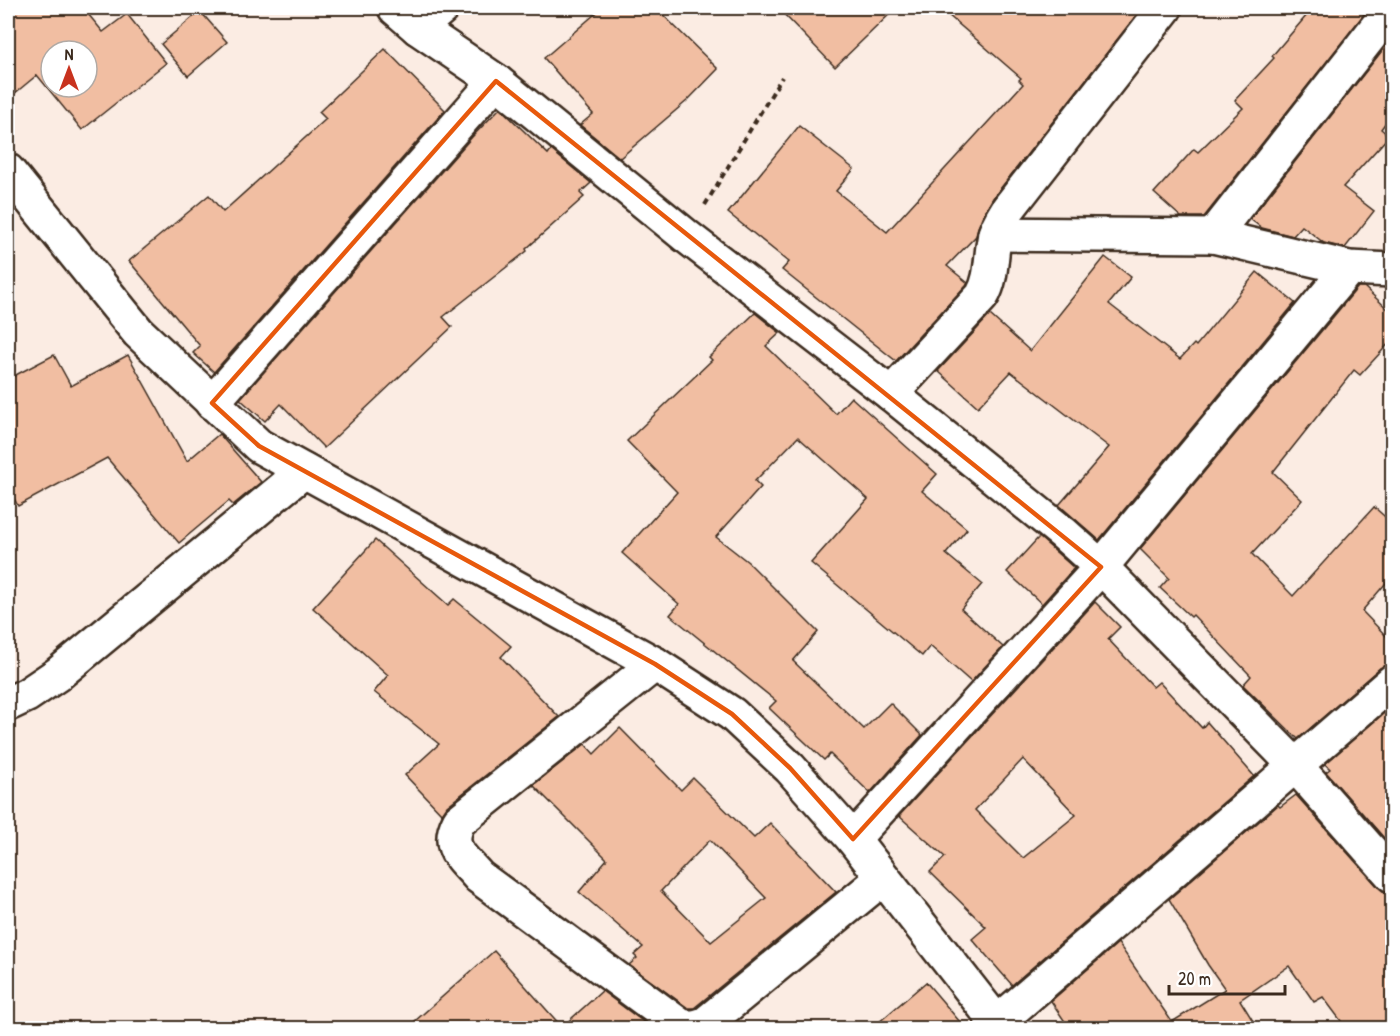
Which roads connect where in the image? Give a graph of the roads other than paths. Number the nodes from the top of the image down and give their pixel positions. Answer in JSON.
{"nodes":[{"id":1,"x":1165,"y":8,"type":"edge"},
{"id":2,"x":1392,"y":8,"type":"edge"},
{"id":3,"x":418,"y":14,"type":"edge"},
{"id":4,"x":496,"y":81,"type":"junction"},
{"id":5,"x":8,"y":171,"type":"edge"},
{"id":6,"x":995,"y":234,"type":"junction"},
{"id":7,"x":1214,"y":236,"type":"junction"},
{"id":8,"x":1349,"y":268,"type":"junction"},
{"id":9,"x":1392,"y":270,"type":"edge"},
{"id":10,"x":891,"y":394,"type":"junction"},
{"id":11,"x":212,"y":403,"type":"junction"},
{"id":12,"x":304,"y":471,"type":"junction"},
{"id":13,"x":1101,"y":567,"type":"junction"},
{"id":14,"x":655,"y":664,"type":"junction"},
{"id":15,"x":1392,"y":682,"type":"edge"},
{"id":16,"x":8,"y":704,"type":"edge"},
{"id":17,"x":1295,"y":765,"type":"junction"},
{"id":18,"x":853,"y":839,"type":"junction"},
{"id":19,"x":1392,"y":875,"type":"edge"},
{"id":20,"x":883,"y":878,"type":"junction"},
{"id":21,"x":996,"y":1027,"type":"edge"}],
"edges":[{"from":1,"to":6,"type":"street"},
{"from":2,"to":7,"type":"street"},
{"from":3,"to":4,"type":"street"},
{"from":4,"to":10,"type":"street"},
{"from":4,"to":11,"type":"street"},
{"from":5,"to":11,"type":"street"},
{"from":6,"to":7,"type":"street"},
{"from":6,"to":10,"type":"street"},
{"from":7,"to":8,"type":"street"},
{"from":8,"to":9,"type":"street"},
{"from":8,"to":13,"type":"street"},
{"from":10,"to":13,"type":"street"},
{"from":11,"to":12,"type":"street"},
{"from":12,"to":14,"type":"street"},
{"from":12,"to":16,"type":"street"},
{"from":13,"to":17,"type":"street"},
{"from":13,"to":18,"type":"street"},
{"from":14,"to":18,"type":"street"},
{"from":14,"to":20,"type":"street"},
{"from":15,"to":17,"type":"street"},
{"from":17,"to":19,"type":"street"},
{"from":17,"to":21,"type":"street"},
{"from":18,"to":20,"type":"street"},
{"from":20,"to":21,"type":"street"}]}
